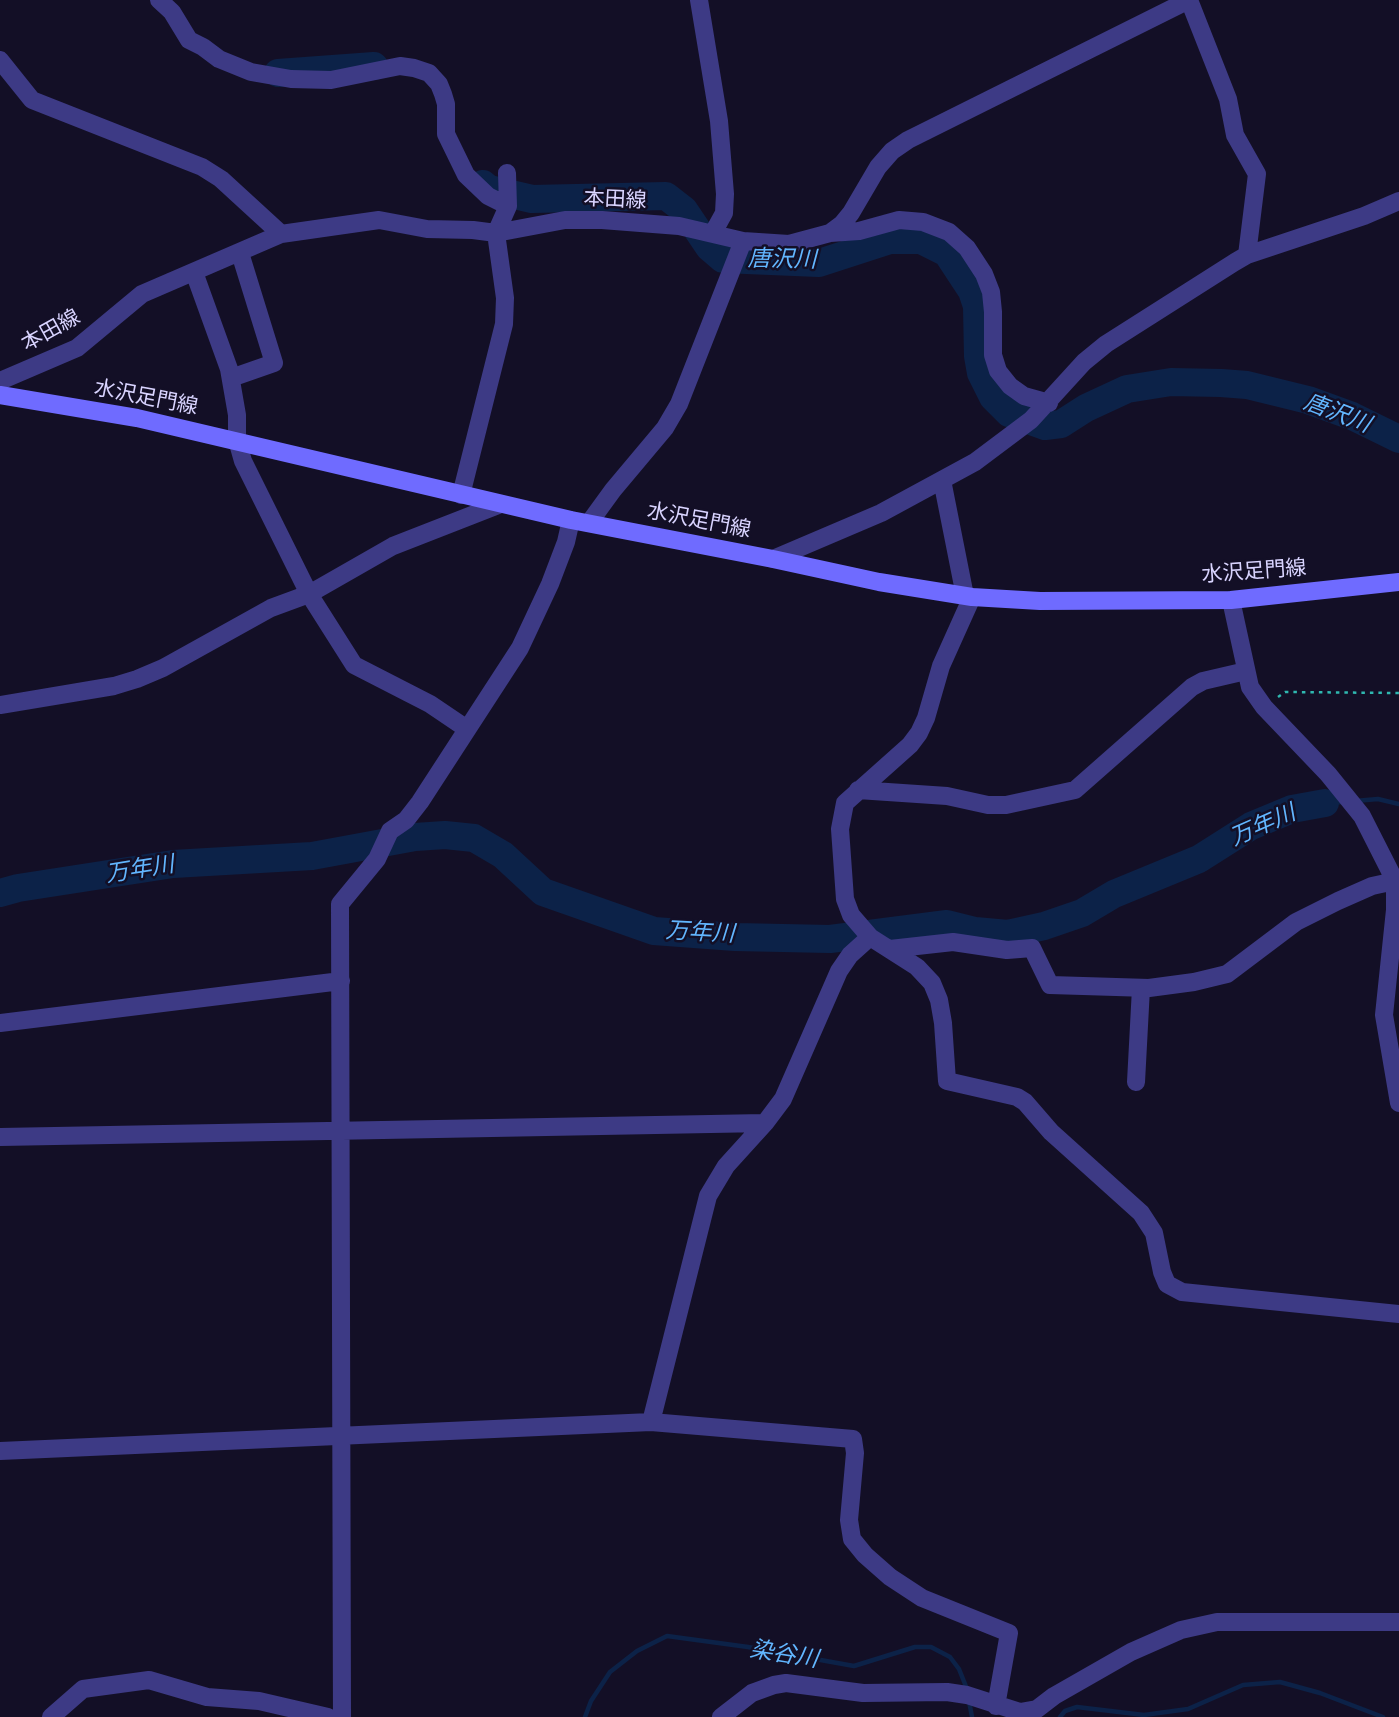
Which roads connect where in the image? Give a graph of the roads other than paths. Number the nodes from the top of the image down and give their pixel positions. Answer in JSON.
{"nodes":[{"id":1,"x":159,"y":0,"type":"edge"},
{"id":2,"x":699,"y":0,"type":"edge"},
{"id":3,"x":1189,"y":0,"type":"edge"},
{"id":4,"x":0,"y":60,"type":"edge"},
{"id":5,"x":507,"y":173,"type":"dead end"},
{"id":6,"x":1399,"y":201,"type":"edge"},
{"id":7,"x":508,"y":206,"type":"junction"},
{"id":8,"x":496,"y":233,"type":"junction"},
{"id":9,"x":713,"y":233,"type":"junction"},
{"id":10,"x":830,"y":233,"type":"junction"},
{"id":11,"x":281,"y":234,"type":"junction"},
{"id":12,"x":742,"y":244,"type":"junction"},
{"id":13,"x":240,"y":253,"type":"junction"},
{"id":14,"x":1247,"y":255,"type":"junction"},
{"id":15,"x":194,"y":272,"type":"junction"},
{"id":16,"x":231,"y":378,"type":"junction"},
{"id":17,"x":0,"y":381,"type":"edge"},
{"id":18,"x":0,"y":395,"type":"edge"},
{"id":19,"x":1047,"y":405,"type":"junction"},
{"id":20,"x":237,"y":440,"type":"junction"},
{"id":21,"x":942,"y":480,"type":"junction"},
{"id":22,"x":461,"y":495,"type":"junction"},
{"id":23,"x":498,"y":505,"type":"junction"},
{"id":24,"x":571,"y":520,"type":"junction"},
{"id":25,"x":589,"y":523,"type":"junction"},
{"id":26,"x":773,"y":559,"type":"junction"},
{"id":27,"x":1399,"y":582,"type":"edge"},
{"id":28,"x":309,"y":594,"type":"junction"},
{"id":29,"x":968,"y":597,"type":"junction"},
{"id":30,"x":1231,"y":600,"type":"junction"},
{"id":31,"x":1246,"y":671,"type":"junction"},
{"id":32,"x":0,"y":705,"type":"edge"},
{"id":33,"x":467,"y":729,"type":"junction"},
{"id":34,"x":858,"y":790,"type":"junction"},
{"id":35,"x":1395,"y":880,"type":"junction"},
{"id":36,"x":870,"y":937,"type":"junction"},
{"id":37,"x":890,"y":949,"type":"junction"},
{"id":38,"x":341,"y":981,"type":"junction"},
{"id":39,"x":1141,"y":988,"type":"junction"},
{"id":40,"x":0,"y":1023,"type":"edge"},
{"id":41,"x":1136,"y":1082,"type":"dead end"},
{"id":42,"x":1399,"y":1103,"type":"edge"},
{"id":43,"x":765,"y":1123,"type":"junction"},
{"id":44,"x":342,"y":1130,"type":"junction"},
{"id":45,"x":0,"y":1137,"type":"edge"},
{"id":46,"x":1399,"y":1314,"type":"edge"},
{"id":47,"x":651,"y":1422,"type":"junction"},
{"id":48,"x":341,"y":1437,"type":"junction"},
{"id":49,"x":0,"y":1451,"type":"edge"},
{"id":50,"x":1399,"y":1622,"type":"edge"},
{"id":51,"x":996,"y":1706,"type":"junction"},
{"id":52,"x":51,"y":1717,"type":"edge"},
{"id":53,"x":328,"y":1717,"type":"edge"},
{"id":54,"x":342,"y":1717,"type":"edge"},
{"id":55,"x":721,"y":1717,"type":"edge"}],
"edges":[{"from":1,"to":7,"type":"street"},
{"from":2,"to":9,"type":"street"},
{"from":3,"to":10,"type":"street","name":"本田線"},
{"from":3,"to":14,"type":"street"},
{"from":4,"to":11,"type":"street"},
{"from":5,"to":7,"type":"street"},
{"from":6,"to":14,"type":"street"},
{"from":7,"to":8,"type":"street"},
{"from":8,"to":9,"type":"street","name":"本田線"},
{"from":8,"to":11,"type":"street","name":"本田線"},
{"from":8,"to":22,"type":"street"},
{"from":9,"to":12,"type":"street","name":"本田線"},
{"from":10,"to":12,"type":"street","name":"本田線"},
{"from":10,"to":19,"type":"street"},
{"from":11,"to":13,"type":"street","name":"本田線"},
{"from":12,"to":25,"type":"street"},
{"from":13,"to":15,"type":"street","name":"本田線"},
{"from":13,"to":16,"type":"street"},
{"from":14,"to":19,"type":"street"},
{"from":15,"to":16,"type":"street"},
{"from":15,"to":17,"type":"street","name":"本田線"},
{"from":16,"to":20,"type":"street"},
{"from":18,"to":20,"type":"main road","name":"水沢足門線"},
{"from":19,"to":21,"type":"street"},
{"from":20,"to":22,"type":"main road","name":"水沢足門線"},
{"from":20,"to":28,"type":"street"},
{"from":21,"to":26,"type":"street"},
{"from":21,"to":29,"type":"street"},
{"from":22,"to":23,"type":"main road","name":"水沢足門線"},
{"from":23,"to":24,"type":"main road","name":"水沢足門線"},
{"from":23,"to":28,"type":"street"},
{"from":24,"to":25,"type":"main road","name":"水沢足門線"},
{"from":24,"to":33,"type":"street"},
{"from":25,"to":26,"type":"main road","name":"水沢足門線"},
{"from":26,"to":29,"type":"main road","name":"水沢足門線"},
{"from":27,"to":30,"type":"main road","name":"水沢足門線"},
{"from":28,"to":32,"type":"street"},
{"from":28,"to":33,"type":"street"},
{"from":29,"to":30,"type":"main road","name":"水沢足門線"},
{"from":29,"to":34,"type":"street"},
{"from":30,"to":31,"type":"street"},
{"from":31,"to":34,"type":"street"},
{"from":31,"to":35,"type":"street"},
{"from":33,"to":38,"type":"street"},
{"from":34,"to":36,"type":"street"},
{"from":35,"to":39,"type":"street"},
{"from":35,"to":42,"type":"street"},
{"from":36,"to":37,"type":"street"},
{"from":36,"to":43,"type":"street"},
{"from":37,"to":39,"type":"street"},
{"from":37,"to":46,"type":"street"},
{"from":38,"to":40,"type":"street"},
{"from":38,"to":44,"type":"street"},
{"from":39,"to":41,"type":"street"},
{"from":43,"to":44,"type":"street"},
{"from":43,"to":47,"type":"street"},
{"from":44,"to":45,"type":"street"},
{"from":44,"to":48,"type":"street"},
{"from":47,"to":48,"type":"street"},
{"from":47,"to":51,"type":"street"},
{"from":48,"to":49,"type":"street"},
{"from":48,"to":54,"type":"street"},
{"from":50,"to":51,"type":"street"},
{"from":51,"to":55,"type":"street"},
{"from":52,"to":53,"type":"street"}]}
